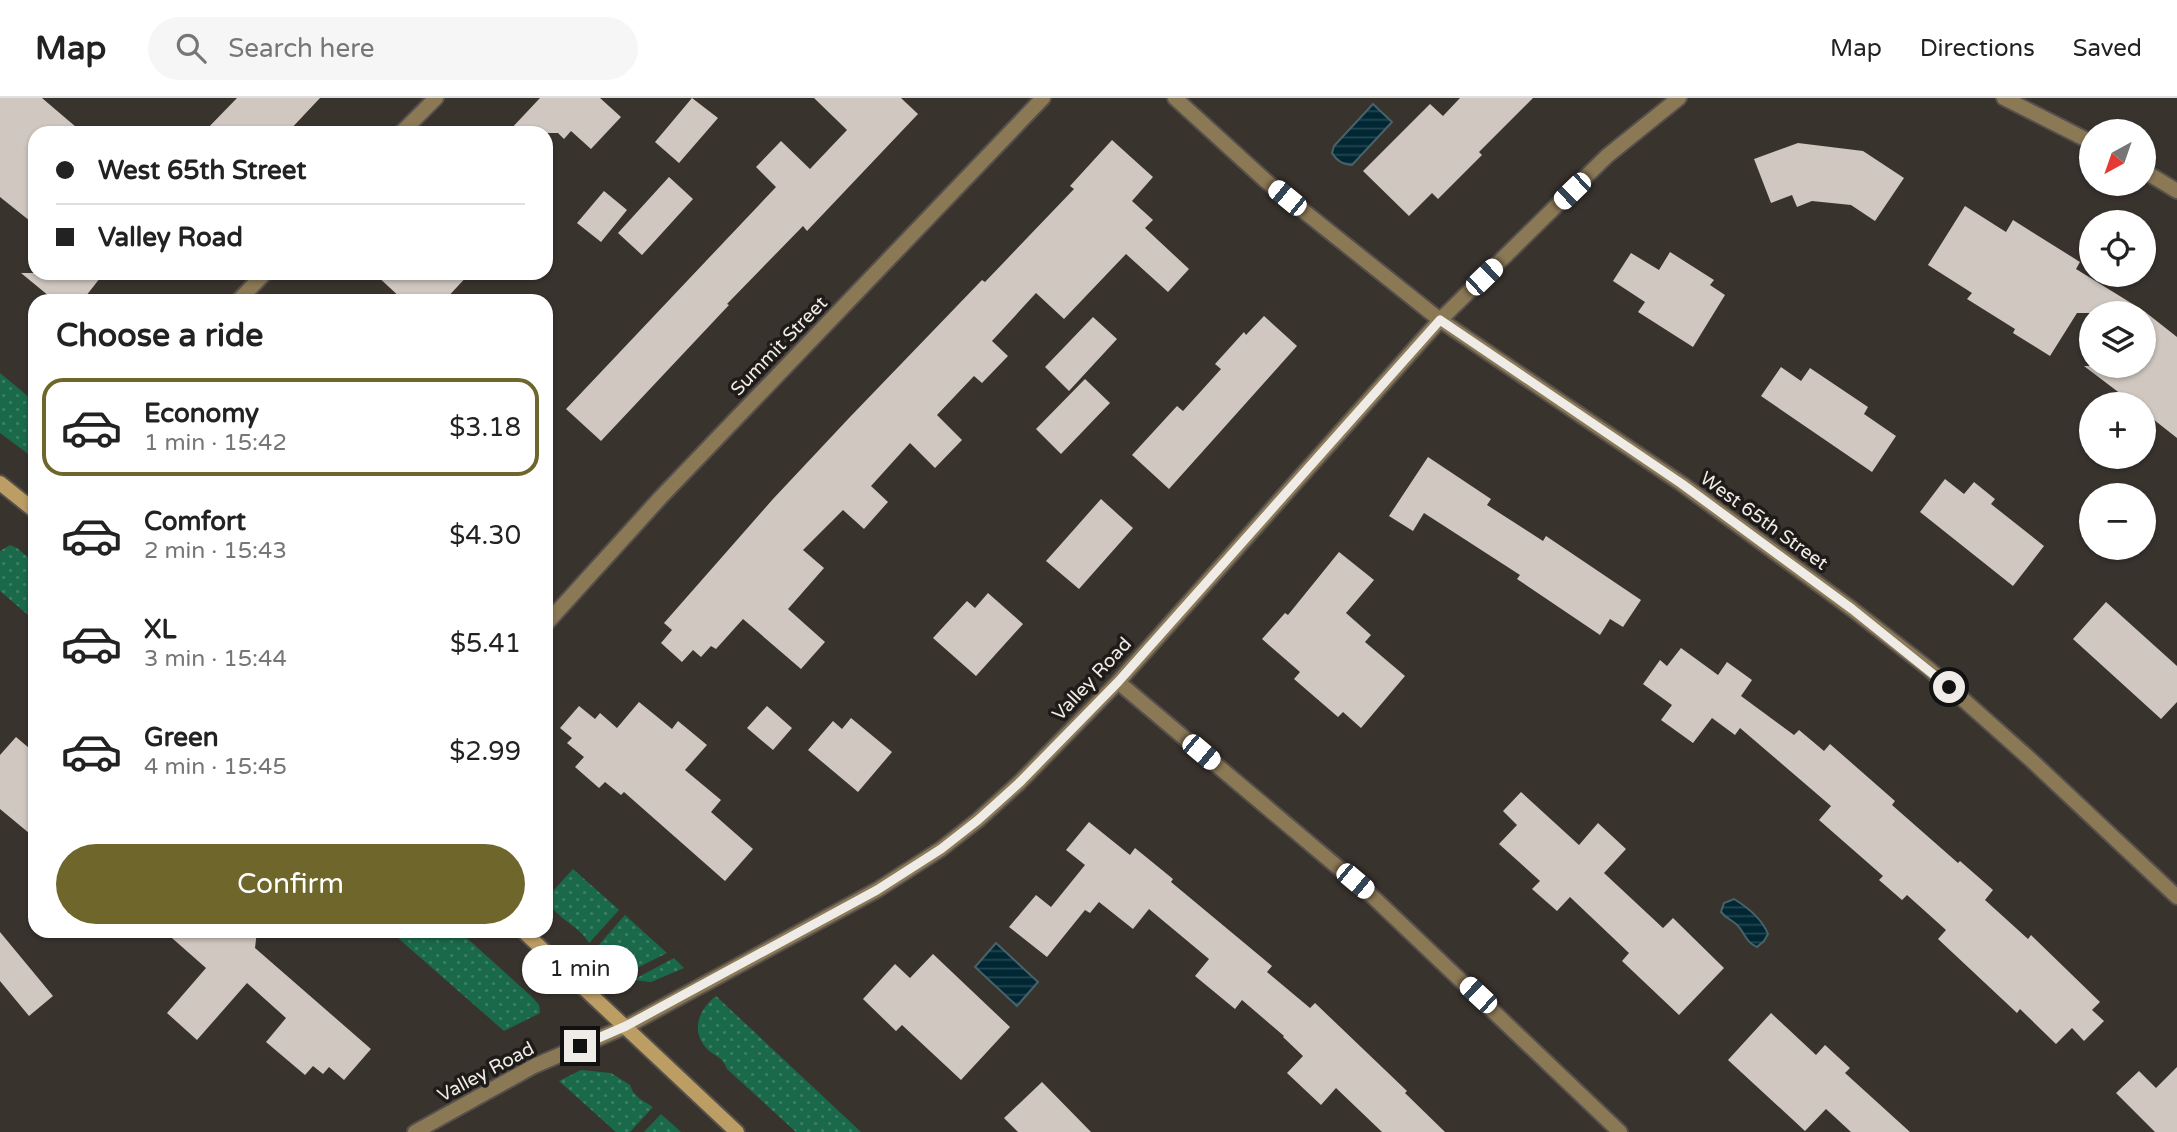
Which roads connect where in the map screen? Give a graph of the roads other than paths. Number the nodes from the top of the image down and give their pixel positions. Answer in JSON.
{"nodes":[{"id":1,"x":436,"y":98,"type":"edge"},
{"id":2,"x":1043,"y":98,"type":"edge"},
{"id":3,"x":1175,"y":98,"type":"edge"},
{"id":4,"x":1679,"y":98,"type":"edge"},
{"id":5,"x":2004,"y":98,"type":"edge"},
{"id":6,"x":408,"y":126,"type":"edge"},
{"id":7,"x":2079,"y":136,"type":"edge"},
{"id":8,"x":2156,"y":178,"type":"edge"},
{"id":9,"x":2177,"y":191,"type":"edge"},
{"id":10,"x":258,"y":280,"type":"edge"},
{"id":11,"x":245,"y":294,"type":"edge"},
{"id":12,"x":1440,"y":320,"type":"junction"},
{"id":13,"x":0,"y":483,"type":"edge"},
{"id":14,"x":28,"y":505,"type":"edge"},
{"id":15,"x":553,"y":616,"type":"edge"},
{"id":16,"x":1118,"y":682,"type":"junction"},
{"id":17,"x":2177,"y":897,"type":"edge"},
{"id":18,"x":531,"y":938,"type":"edge"},
{"id":19,"x":626,"y":1026,"type":"junction"},
{"id":20,"x":415,"y":1132,"type":"edge"},
{"id":21,"x":737,"y":1132,"type":"edge"},
{"id":22,"x":1620,"y":1132,"type":"edge"}],
"edges":[{"from":1,"to":6,"type":"street"},
{"from":2,"to":15,"type":"street","name":"Summit Street"},
{"from":3,"to":12,"type":"street","name":"West 65th Street"},
{"from":4,"to":12,"type":"street","name":"Valley Road"},
{"from":5,"to":7,"type":"street"},
{"from":8,"to":9,"type":"street"},
{"from":10,"to":11,"type":"street"},
{"from":12,"to":16,"type":"street","name":"Valley Road"},
{"from":12,"to":17,"type":"street","name":"West 65th Street"},
{"from":13,"to":14,"type":"main road"},
{"from":16,"to":19,"type":"street","name":"Valley Road"},
{"from":16,"to":22,"type":"street"},
{"from":18,"to":19,"type":"main road"},
{"from":19,"to":20,"type":"street","name":"Valley Road"},
{"from":19,"to":21,"type":"main road"}]}
